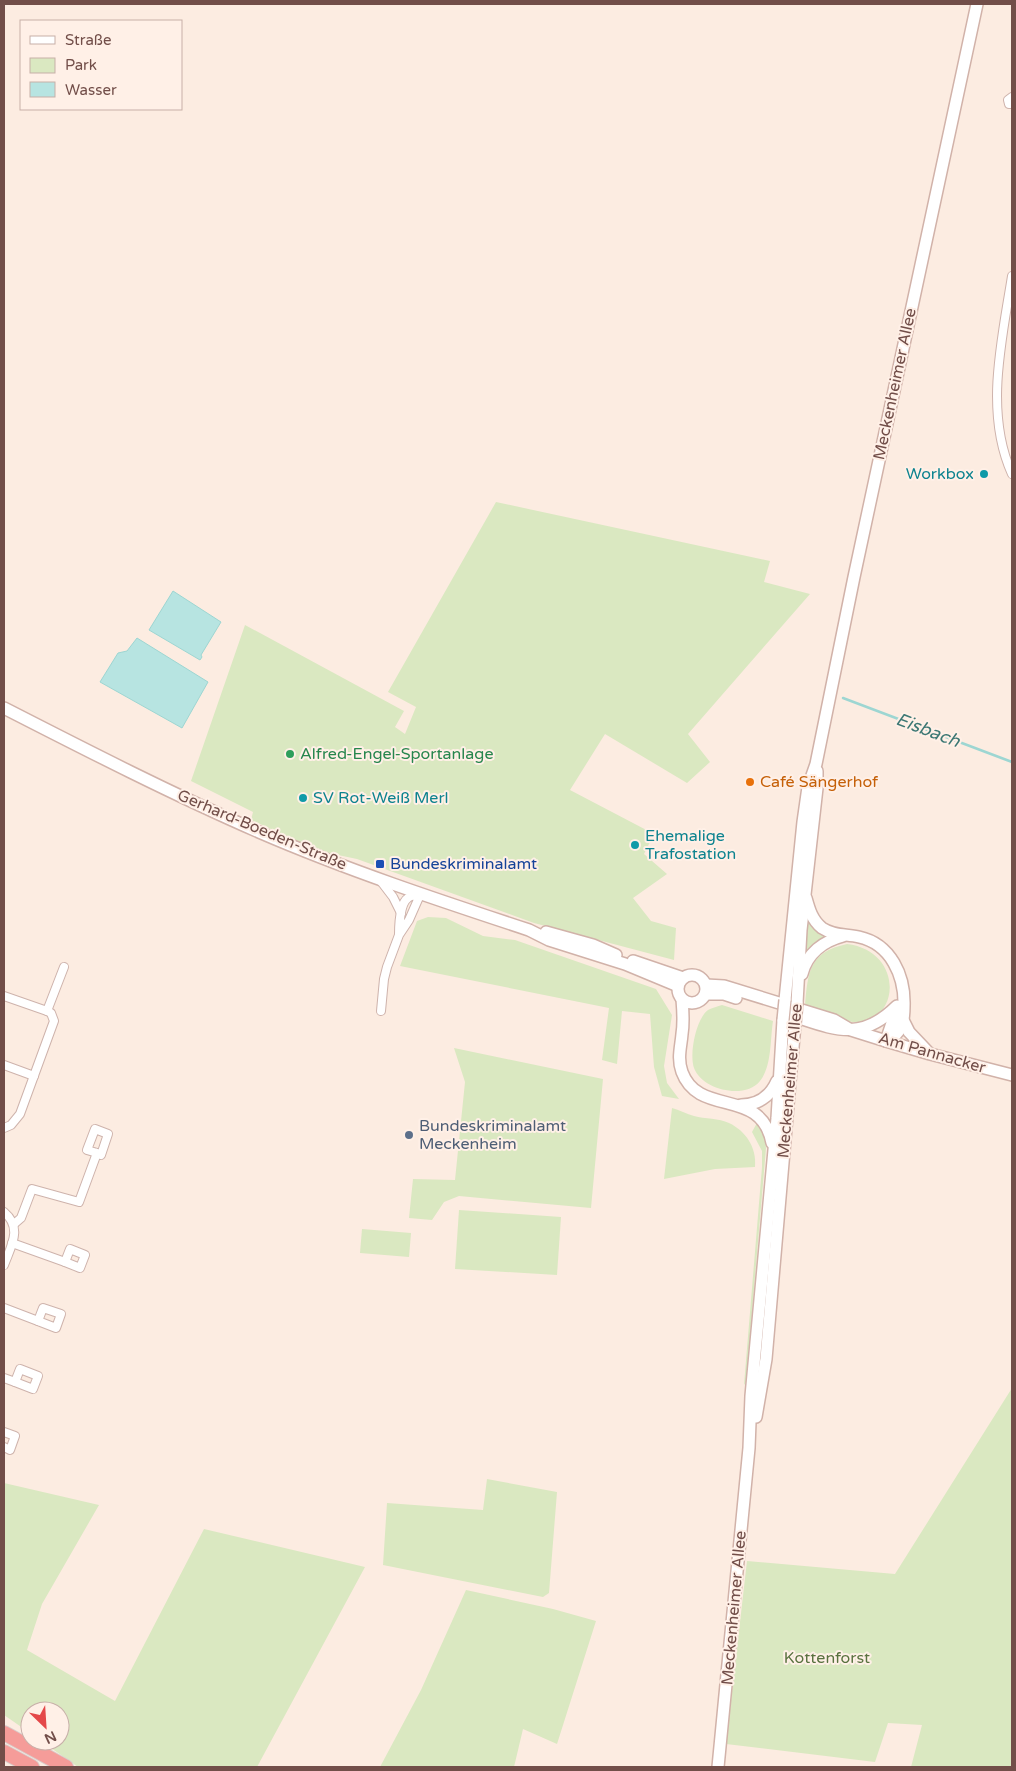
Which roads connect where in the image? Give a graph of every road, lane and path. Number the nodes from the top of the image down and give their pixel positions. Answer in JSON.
{"nodes":[{"id":1,"x":977,"y":4,"type":"edge"},
{"id":2,"x":1012,"y":97,"type":"edge"},
{"id":3,"x":1012,"y":104,"type":"edge"},
{"id":4,"x":1012,"y":276,"type":"edge"},
{"id":5,"x":1010,"y":298,"type":"edge"},
{"id":6,"x":1012,"y":474,"type":"edge"},
{"id":7,"x":4,"y":708,"type":"edge"},
{"id":8,"x":816,"y":764,"type":"junction"},
{"id":9,"x":380,"y":880,"type":"junction"},
{"id":10,"x":805,"y":892,"type":"junction"},
{"id":11,"x":420,"y":895,"type":"junction"},
{"id":12,"x":401,"y":913,"type":"junction"},
{"id":13,"x":398,"y":935,"type":"junction"},
{"id":14,"x":843,"y":936,"type":"junction"},
{"id":15,"x":64,"y":967,"type":"dead end"},
{"id":16,"x":681,"y":982,"type":"junction"},
{"id":17,"x":902,"y":982,"type":"junction"},
{"id":18,"x":706,"y":990,"type":"junction"},
{"id":19,"x":4,"y":996,"type":"edge"},
{"id":20,"x":797,"y":998,"type":"junction"},
{"id":21,"x":682,"y":1000,"type":"junction"},
{"id":22,"x":696,"y":1003,"type":"junction"},
{"id":23,"x":897,"y":1006,"type":"junction"},
{"id":24,"x":47,"y":1011,"type":"junction"},
{"id":25,"x":381,"y":1011,"type":"dead end"},
{"id":26,"x":903,"y":1020,"type":"junction"},
{"id":27,"x":852,"y":1030,"type":"junction"},
{"id":28,"x":682,"y":1035,"type":"junction"},
{"id":29,"x":886,"y":1041,"type":"junction"},
{"id":30,"x":930,"y":1054,"type":"junction"},
{"id":31,"x":4,"y":1065,"type":"edge"},
{"id":32,"x":1012,"y":1075,"type":"edge"},
{"id":33,"x":34,"y":1076,"type":"junction"},
{"id":34,"x":778,"y":1077,"type":"junction"},
{"id":35,"x":736,"y":1104,"type":"junction"},
{"id":36,"x":4,"y":1128,"type":"edge"},
{"id":37,"x":773,"y":1147,"type":"junction"},
{"id":38,"x":97,"y":1153,"type":"dead end"},
{"id":39,"x":4,"y":1212,"type":"edge"},
{"id":40,"x":14,"y":1224,"type":"junction"},
{"id":41,"x":12,"y":1243,"type":"junction"},
{"id":42,"x":65,"y":1262,"type":"dead end"},
{"id":43,"x":4,"y":1265,"type":"edge"},
{"id":44,"x":4,"y":1308,"type":"edge"},
{"id":45,"x":38,"y":1321,"type":"dead end"},
{"id":46,"x":4,"y":1378,"type":"edge"},
{"id":47,"x":15,"y":1382,"type":"dead end"},
{"id":48,"x":756,"y":1396,"type":"junction"},
{"id":49,"x":4,"y":1432,"type":"edge"},
{"id":50,"x":4,"y":1447,"type":"edge"},
{"id":51,"x":4,"y":1734,"type":"edge"},
{"id":52,"x":4,"y":1752,"type":"edge"},
{"id":53,"x":32,"y":1767,"type":"edge"},
{"id":54,"x":66,"y":1767,"type":"edge"},
{"id":55,"x":718,"y":1767,"type":"edge"}],
"edges":[{"from":1,"to":8,"type":"main road","name":"Meckenheimer Allee"},
{"from":2,"to":3,"type":"street"},
{"from":4,"to":5,"type":"street"},
{"from":5,"to":6,"type":"street"},
{"from":7,"to":9,"type":"main road","name":"Gerhard-Boeden-Straße"},
{"from":8,"to":10,"type":"main road","name":"Meckenheimer Allee"},
{"from":8,"to":34,"type":"main road","name":"Meckenheimer Allee","bridge":true},
{"from":9,"to":11,"type":"main road","name":"Gerhard-Boeden-Straße"},
{"from":9,"to":12,"type":"street"},
{"from":10,"to":14,"type":"main road"},
{"from":10,"to":20,"type":"main road","name":"Meckenheimer Allee"},
{"from":11,"to":12,"type":"street"},
{"from":11,"to":13,"type":"street"},
{"from":11,"to":16,"type":"main road","name":"Gerhard-Boeden-Straße"},
{"from":12,"to":13,"type":"street"},
{"from":13,"to":25,"type":"street"},
{"from":14,"to":17,"type":"main road"},
{"from":14,"to":20,"type":"main road"},
{"from":15,"to":24,"type":"street"},
{"from":16,"to":18,"type":"main road","name":"Gerhard-Boeden-Straße"},
{"from":16,"to":21,"type":"main road"},
{"from":17,"to":23,"type":"main road"},
{"from":17,"to":26,"type":"main road"},
{"from":18,"to":22,"type":"main road"},
{"from":18,"to":27,"type":"main road","name":"Am Pannacker"},
{"from":19,"to":24,"type":"street"},
{"from":20,"to":48,"type":"main road","name":"Meckenheimer Allee","bridge":true},
{"from":21,"to":22,"type":"main road"},
{"from":21,"to":28,"type":"main road"},
{"from":22,"to":28,"type":"main road"},
{"from":23,"to":27,"type":"main road"},
{"from":23,"to":29,"type":"main road"},
{"from":24,"to":33,"type":"street"},
{"from":26,"to":29,"type":"main road"},
{"from":26,"to":30,"type":"main road"},
{"from":27,"to":29,"type":"main road","name":"Am Pannacker"},
{"from":28,"to":35,"type":"main road"},
{"from":29,"to":30,"type":"main road","name":"Am Pannacker"},
{"from":30,"to":32,"type":"main road","name":"Am Pannacker"},
{"from":31,"to":33,"type":"street"},
{"from":33,"to":36,"type":"street"},
{"from":34,"to":35,"type":"main road"},
{"from":34,"to":37,"type":"main road","name":"Meckenheimer Allee"},
{"from":35,"to":37,"type":"main road"},
{"from":37,"to":48,"type":"main road","name":"Meckenheimer Allee"},
{"from":38,"to":40,"type":"street"},
{"from":39,"to":40,"type":"street"},
{"from":40,"to":41,"type":"street"},
{"from":41,"to":42,"type":"street"},
{"from":41,"to":43,"type":"street"},
{"from":44,"to":45,"type":"street"},
{"from":46,"to":47,"type":"street"},
{"from":48,"to":55,"type":"main road","name":"Meckenheimer Allee"},
{"from":49,"to":50,"type":"street"},
{"from":51,"to":54,"type":"highway"},
{"from":52,"to":53,"type":"highway"}]}
